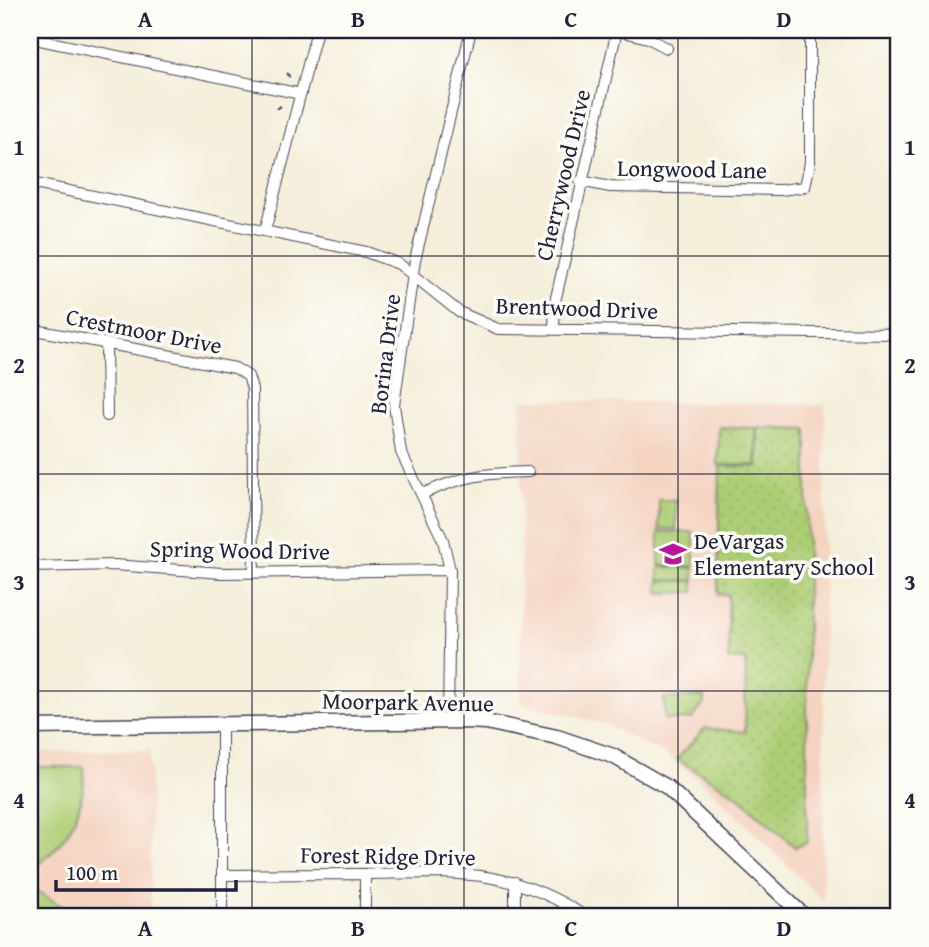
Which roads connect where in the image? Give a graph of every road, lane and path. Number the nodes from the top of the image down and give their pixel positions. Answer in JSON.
{"nodes":[{"id":1,"x":317,"y":30,"type":"edge"},
{"id":2,"x":471,"y":30,"type":"edge"},
{"id":3,"x":617,"y":30,"type":"edge"},
{"id":4,"x":810,"y":30,"type":"edge"},
{"id":5,"x":30,"y":38,"type":"edge"},
{"id":6,"x":667,"y":48,"type":"dead end"},
{"id":7,"x":287,"y":73,"type":"dead end"},
{"id":8,"x":290,"y":78,"type":"dead end"},
{"id":9,"x":301,"y":94,"type":"junction"},
{"id":10,"x":282,"y":105,"type":"dead end"},
{"id":11,"x":277,"y":109,"type":"dead end"},
{"id":12,"x":580,"y":181,"type":"junction"},
{"id":13,"x":30,"y":183,"type":"edge"},
{"id":14,"x":265,"y":231,"type":"junction"},
{"id":15,"x":414,"y":274,"type":"junction"},
{"id":16,"x":30,"y":329,"type":"edge"},
{"id":17,"x":554,"y":329,"type":"junction"},
{"id":18,"x":899,"y":334,"type":"edge"},
{"id":19,"x":106,"y":344,"type":"junction"},
{"id":20,"x":107,"y":416,"type":"dead end"},
{"id":21,"x":528,"y":472,"type":"dead end"},
{"id":22,"x":422,"y":494,"type":"junction"},
{"id":23,"x":30,"y":567,"type":"edge"},
{"id":24,"x":450,"y":570,"type":"junction"},
{"id":25,"x":254,"y":573,"type":"junction"},
{"id":26,"x":448,"y":721,"type":"junction"},
{"id":27,"x":222,"y":724,"type":"junction"},
{"id":28,"x":30,"y":727,"type":"edge"},
{"id":29,"x":365,"y":874,"type":"junction"},
{"id":30,"x":222,"y":875,"type":"junction"},
{"id":31,"x":515,"y":882,"type":"junction"},
{"id":32,"x":222,"y":917,"type":"edge"},
{"id":33,"x":365,"y":917,"type":"edge"},
{"id":34,"x":515,"y":917,"type":"edge"},
{"id":35,"x":586,"y":917,"type":"edge"},
{"id":36,"x":805,"y":917,"type":"edge"}],
"edges":[{"from":1,"to":9,"type":"street"},
{"from":2,"to":15,"type":"street","name":"Borina Drive"},
{"from":3,"to":6,"type":"street"},
{"from":3,"to":12,"type":"street","name":"Cherrywood Drive"},
{"from":4,"to":12,"type":"street","name":"Longwood Lane"},
{"from":5,"to":9,"type":"street"},
{"from":7,"to":8,"type":"path"},
{"from":9,"to":14,"type":"street"},
{"from":10,"to":11,"type":"path"},
{"from":12,"to":17,"type":"street","name":"Cherrywood Drive"},
{"from":13,"to":14,"type":"street","name":"Brentwood Drive"},
{"from":14,"to":15,"type":"street","name":"Brentwood Drive"},
{"from":15,"to":17,"type":"street","name":"Brentwood Drive"},
{"from":15,"to":22,"type":"street","name":"Borina Drive"},
{"from":16,"to":19,"type":"street","name":"Crestmoor Drive"},
{"from":17,"to":18,"type":"street","name":"Brentwood Drive"},
{"from":19,"to":20,"type":"street"},
{"from":19,"to":25,"type":"street","name":"Crestmoor Drive"},
{"from":21,"to":22,"type":"street"},
{"from":22,"to":24,"type":"street","name":"Borina Drive"},
{"from":23,"to":25,"type":"street","name":"Spring Wood Drive"},
{"from":24,"to":25,"type":"street","name":"Spring Wood Drive"},
{"from":24,"to":26,"type":"street","name":"Borina Drive"},
{"from":26,"to":27,"type":"main road","name":"Moorpark Avenue"},
{"from":26,"to":36,"type":"main road","name":"Moorpark Avenue"},
{"from":27,"to":28,"type":"main road","name":"Moorpark Avenue"},
{"from":27,"to":30,"type":"street"},
{"from":29,"to":30,"type":"street","name":"Forest Ridge Drive"},
{"from":29,"to":31,"type":"street","name":"Forest Ridge Drive"},
{"from":29,"to":33,"type":"street"},
{"from":30,"to":32,"type":"street"},
{"from":31,"to":34,"type":"street"},
{"from":31,"to":35,"type":"street","name":"Forest Ridge Drive"}]}
